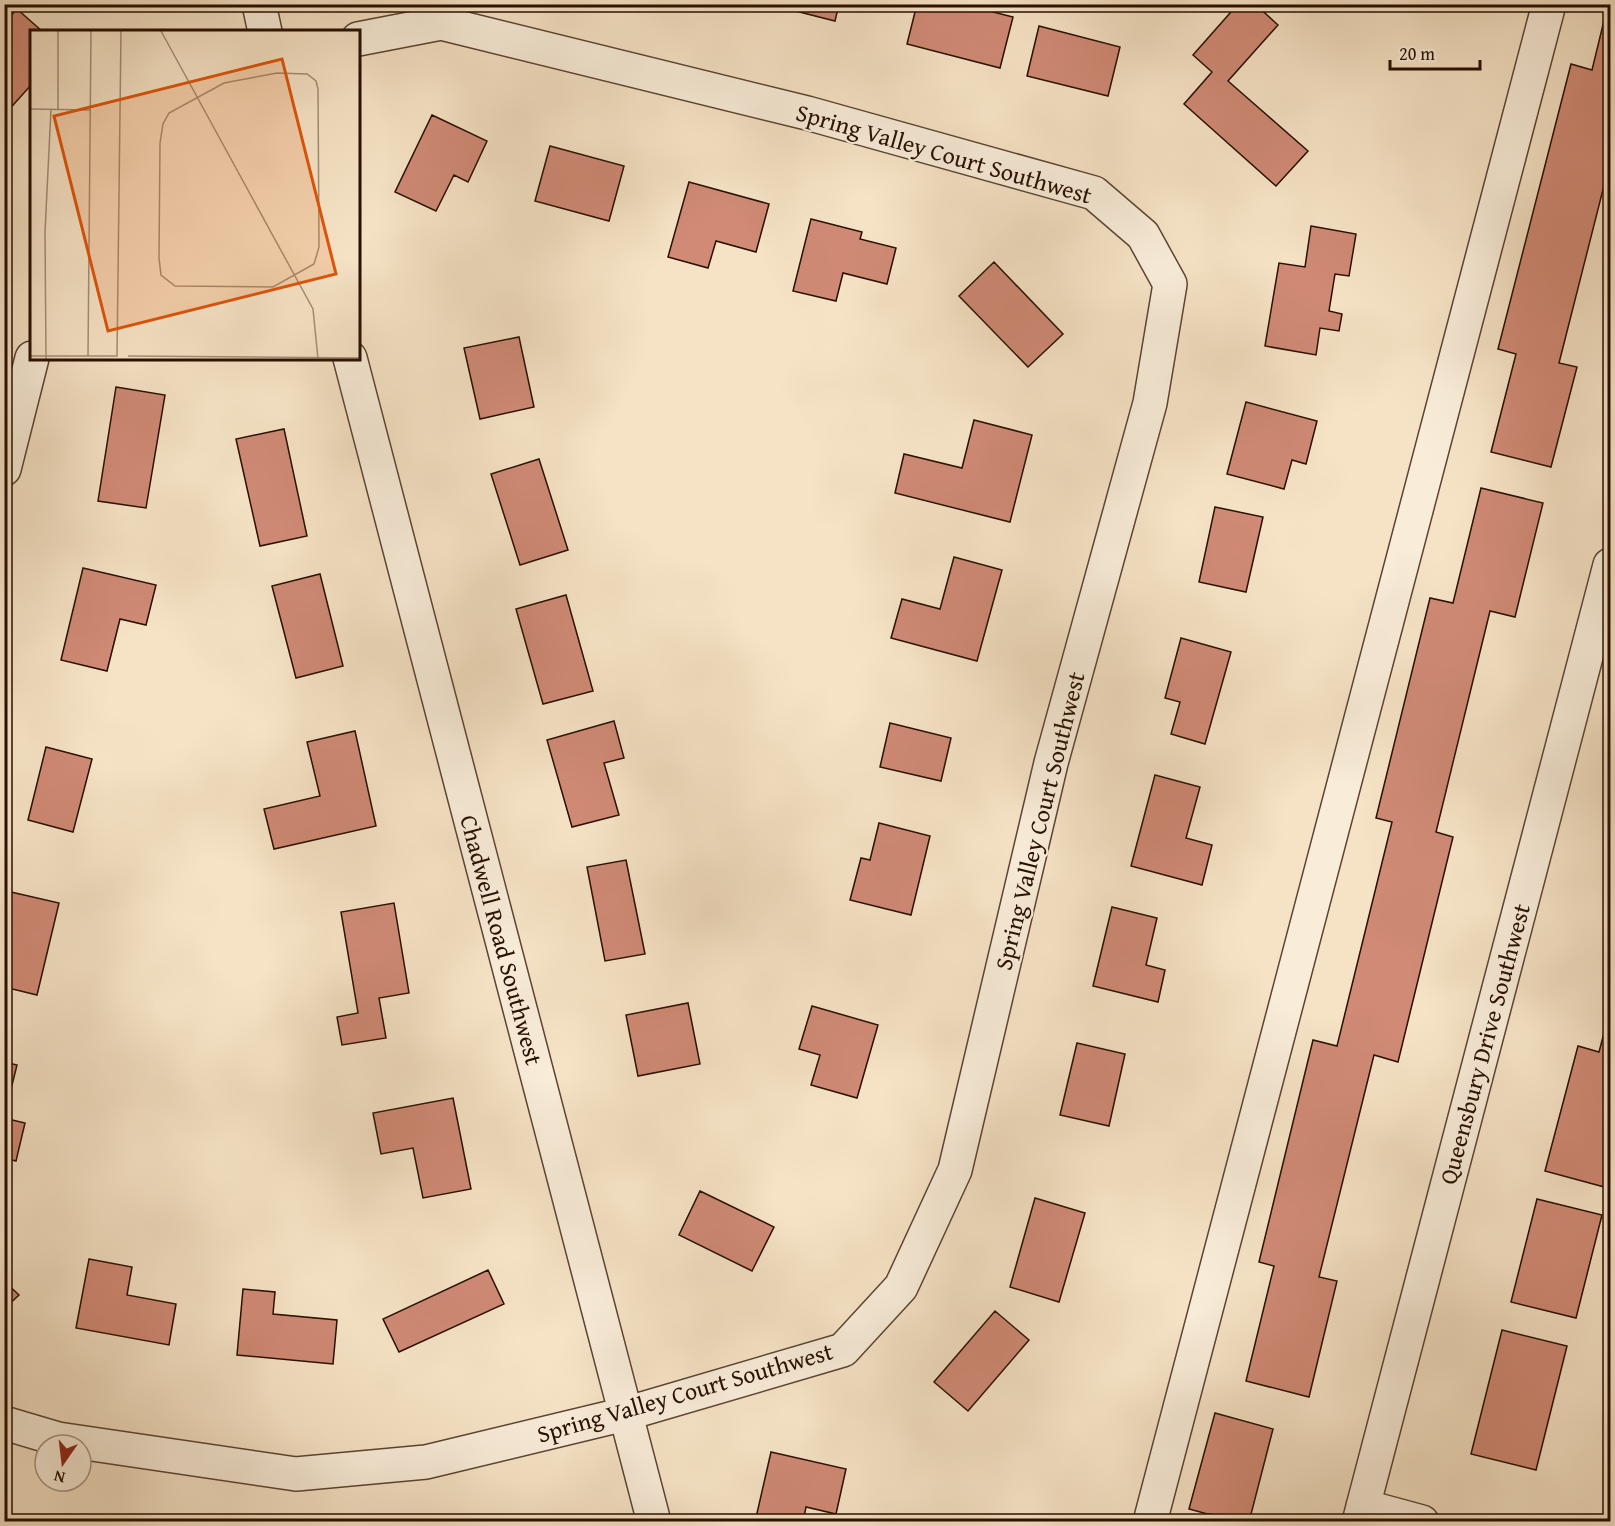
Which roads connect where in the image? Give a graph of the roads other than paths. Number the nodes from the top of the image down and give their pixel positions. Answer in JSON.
{"nodes":[{"id":1,"x":259,"y":4,"type":"edge"},
{"id":2,"x":1549,"y":4,"type":"edge"},
{"id":3,"x":265,"y":30,"type":"edge"},
{"id":4,"x":360,"y":39,"type":"edge"},
{"id":5,"x":31,"y":360,"type":"edge"},
{"id":6,"x":351,"y":360,"type":"edge"},
{"id":7,"x":4,"y":469,"type":"edge"},
{"id":8,"x":1611,"y":565,"type":"edge"},
{"id":9,"x":625,"y":1414,"type":"junction"},
{"id":10,"x":4,"y":1423,"type":"edge"},
{"id":11,"x":1361,"y":1514,"type":"edge"},
{"id":12,"x":654,"y":1521,"type":"edge"},
{"id":13,"x":1150,"y":1521,"type":"edge"},
{"id":14,"x":1422,"y":1521,"type":"edge"}],
"edges":[{"from":1,"to":3,"type":"street"},
{"from":2,"to":13,"type":"street"},
{"from":4,"to":9,"type":"street","name":"Spring Valley Court Southwest"},
{"from":5,"to":7,"type":"street"},
{"from":6,"to":9,"type":"street","name":"Chadwell Road Southwest"},
{"from":8,"to":11,"type":"street","name":"Queensbury Drive Southwest"},
{"from":9,"to":10,"type":"street","name":"Spring Valley Court Southwest"},
{"from":9,"to":12,"type":"street","name":"Chadwell Road Southwest"},
{"from":11,"to":14,"type":"street"}]}
